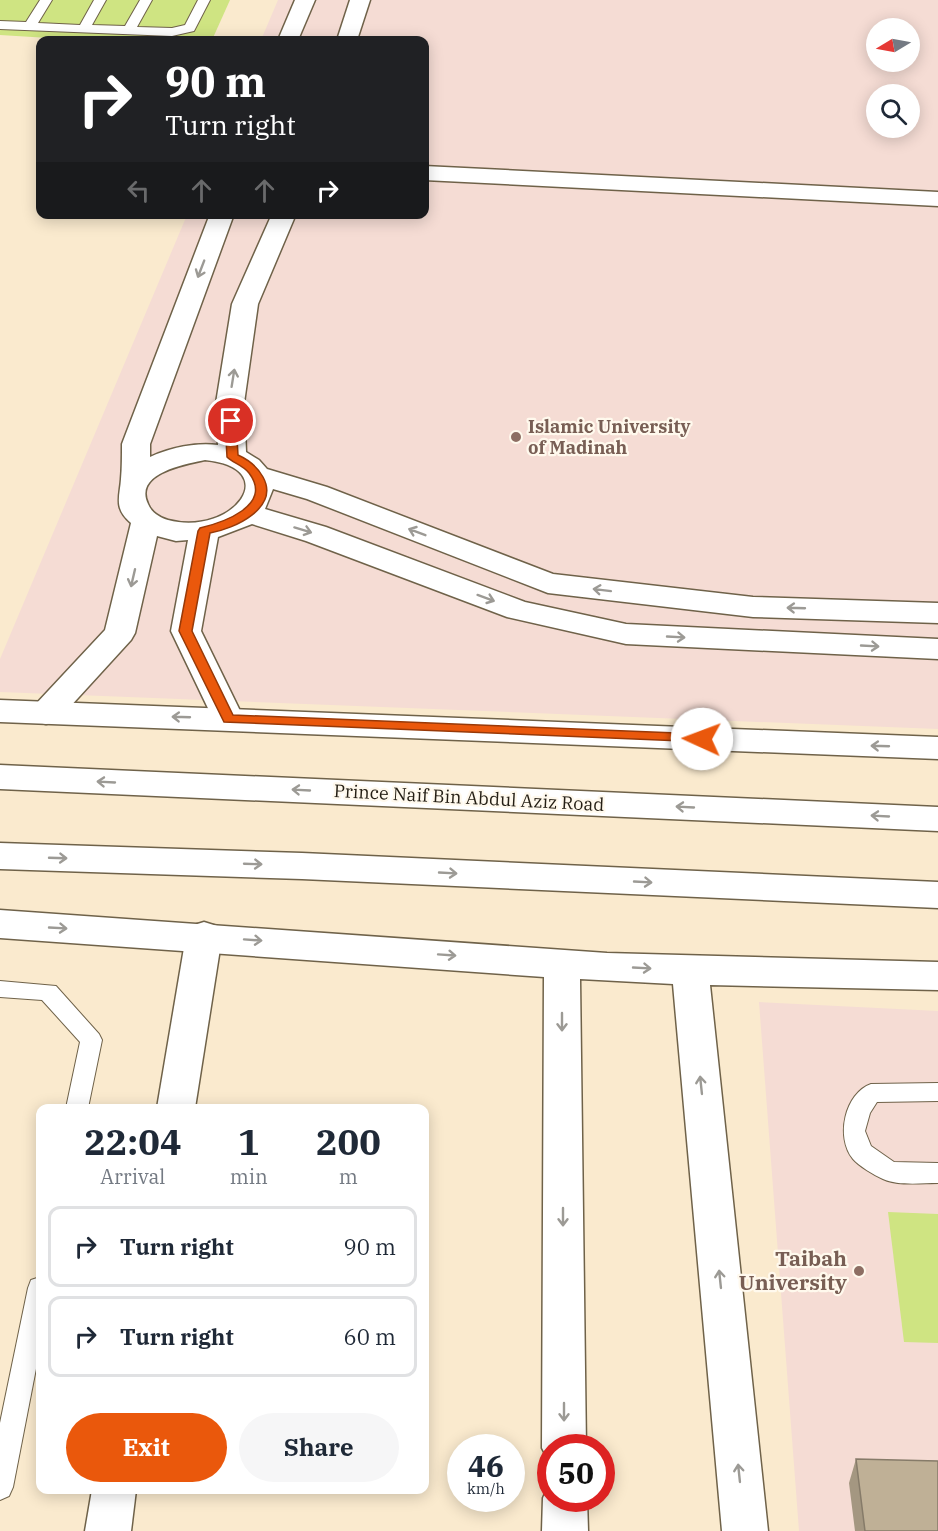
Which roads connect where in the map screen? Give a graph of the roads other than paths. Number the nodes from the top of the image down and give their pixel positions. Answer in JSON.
{"nodes":[{"id":1,"x":46,"y":0,"type":"edge"},
{"id":2,"x":100,"y":0,"type":"edge"},
{"id":3,"x":146,"y":0,"type":"edge"},
{"id":4,"x":204,"y":0,"type":"edge"},
{"id":5,"x":305,"y":0,"type":"edge"},
{"id":6,"x":360,"y":0,"type":"edge"},
{"id":7,"x":0,"y":25,"type":"edge"},
{"id":8,"x":30,"y":26,"type":"junction"},
{"id":9,"x":84,"y":28,"type":"junction"},
{"id":10,"x":129,"y":30,"type":"junction"},
{"id":11,"x":290,"y":36,"type":"edge"},
{"id":12,"x":348,"y":36,"type":"edge"},
{"id":13,"x":429,"y":173,"type":"edge"},
{"id":14,"x":938,"y":199,"type":"edge"},
{"id":15,"x":220,"y":219,"type":"edge"},
{"id":16,"x":282,"y":219,"type":"edge"},
{"id":17,"x":232,"y":457,"type":"junction"},
{"id":18,"x":256,"y":475,"type":"junction"},
{"id":19,"x":135,"y":478,"type":"junction"},
{"id":20,"x":247,"y":513,"type":"junction"},
{"id":21,"x":146,"y":521,"type":"junction"},
{"id":22,"x":204,"y":531,"type":"junction"},
{"id":23,"x":938,"y":613,"type":"edge"},
{"id":24,"x":938,"y":649,"type":"edge"},
{"id":25,"x":0,"y":711,"type":"edge"},
{"id":26,"x":46,"y":713,"type":"junction"},
{"id":27,"x":228,"y":719,"type":"junction"},
{"id":28,"x":938,"y":748,"type":"edge"},
{"id":29,"x":0,"y":777,"type":"edge"},
{"id":30,"x":938,"y":819,"type":"edge"},
{"id":31,"x":0,"y":856,"type":"edge"},
{"id":32,"x":938,"y":895,"type":"edge"},
{"id":33,"x":0,"y":924,"type":"edge"},
{"id":34,"x":204,"y":936,"type":"junction"},
{"id":35,"x":562,"y":964,"type":"junction"},
{"id":36,"x":690,"y":970,"type":"junction"},
{"id":37,"x":938,"y":976,"type":"edge"},
{"id":38,"x":0,"y":989,"type":"edge"},
{"id":39,"x":938,"y":1092,"type":"edge"},
{"id":40,"x":78,"y":1104,"type":"edge"},
{"id":41,"x":177,"y":1104,"type":"edge"},
{"id":42,"x":938,"y":1173,"type":"edge"},
{"id":43,"x":36,"y":1308,"type":"edge"},
{"id":44,"x":564,"y":1434,"type":"edge"},
{"id":45,"x":0,"y":1487,"type":"edge"},
{"id":46,"x":113,"y":1494,"type":"edge"},
{"id":47,"x":565,"y":1512,"type":"edge"},
{"id":48,"x":108,"y":1531,"type":"edge"},
{"id":49,"x":565,"y":1531,"type":"edge"},
{"id":50,"x":745,"y":1531,"type":"edge"}],
"edges":[{"from":1,"to":8,"type":"lane"},
{"from":2,"to":9,"type":"lane"},
{"from":3,"to":10,"type":"lane"},
{"from":4,"to":10,"type":"lane"},
{"from":5,"to":11,"type":"main road"},
{"from":6,"to":12,"type":"main road"},
{"from":7,"to":8,"type":"lane"},
{"from":8,"to":9,"type":"lane"},
{"from":9,"to":10,"type":"lane"},
{"from":13,"to":14,"type":"main road"},
{"from":15,"to":19,"type":"main road","one_way":true},
{"from":17,"to":16,"type":"main road","one_way":true},
{"from":17,"to":18,"type":"main road"},
{"from":17,"to":19,"type":"main road"},
{"from":18,"to":20,"type":"main road"},
{"from":23,"to":18,"type":"main road","one_way":true},
{"from":19,"to":21,"type":"main road"},
{"from":20,"to":22,"type":"main road"},
{"from":20,"to":24,"type":"main road","one_way":true},
{"from":21,"to":22,"type":"main road"},
{"from":21,"to":26,"type":"main road","one_way":true},
{"from":22,"to":27,"type":"main road"},
{"from":25,"to":26,"type":"main road"},
{"from":27,"to":26,"type":"main road","one_way":true},
{"from":28,"to":27,"type":"main road","one_way":true},
{"from":30,"to":29,"type":"main road","name":"Prince Naif Bin Abdul Aziz Road","one_way":true},
{"from":31,"to":32,"type":"main road","one_way":true},
{"from":33,"to":34,"type":"main road","one_way":true},
{"from":34,"to":35,"type":"main road","one_way":true},
{"from":34,"to":41,"type":"main road"},
{"from":35,"to":36,"type":"main road","one_way":true},
{"from":35,"to":44,"type":"main road","one_way":true},
{"from":36,"to":37,"type":"main road"},
{"from":50,"to":36,"type":"main road","one_way":true},
{"from":38,"to":40,"type":"lane"},
{"from":39,"to":42,"type":"lane"},
{"from":43,"to":45,"type":"lane"},
{"from":46,"to":48,"type":"main road"},
{"from":47,"to":49,"type":"main road"}]}
